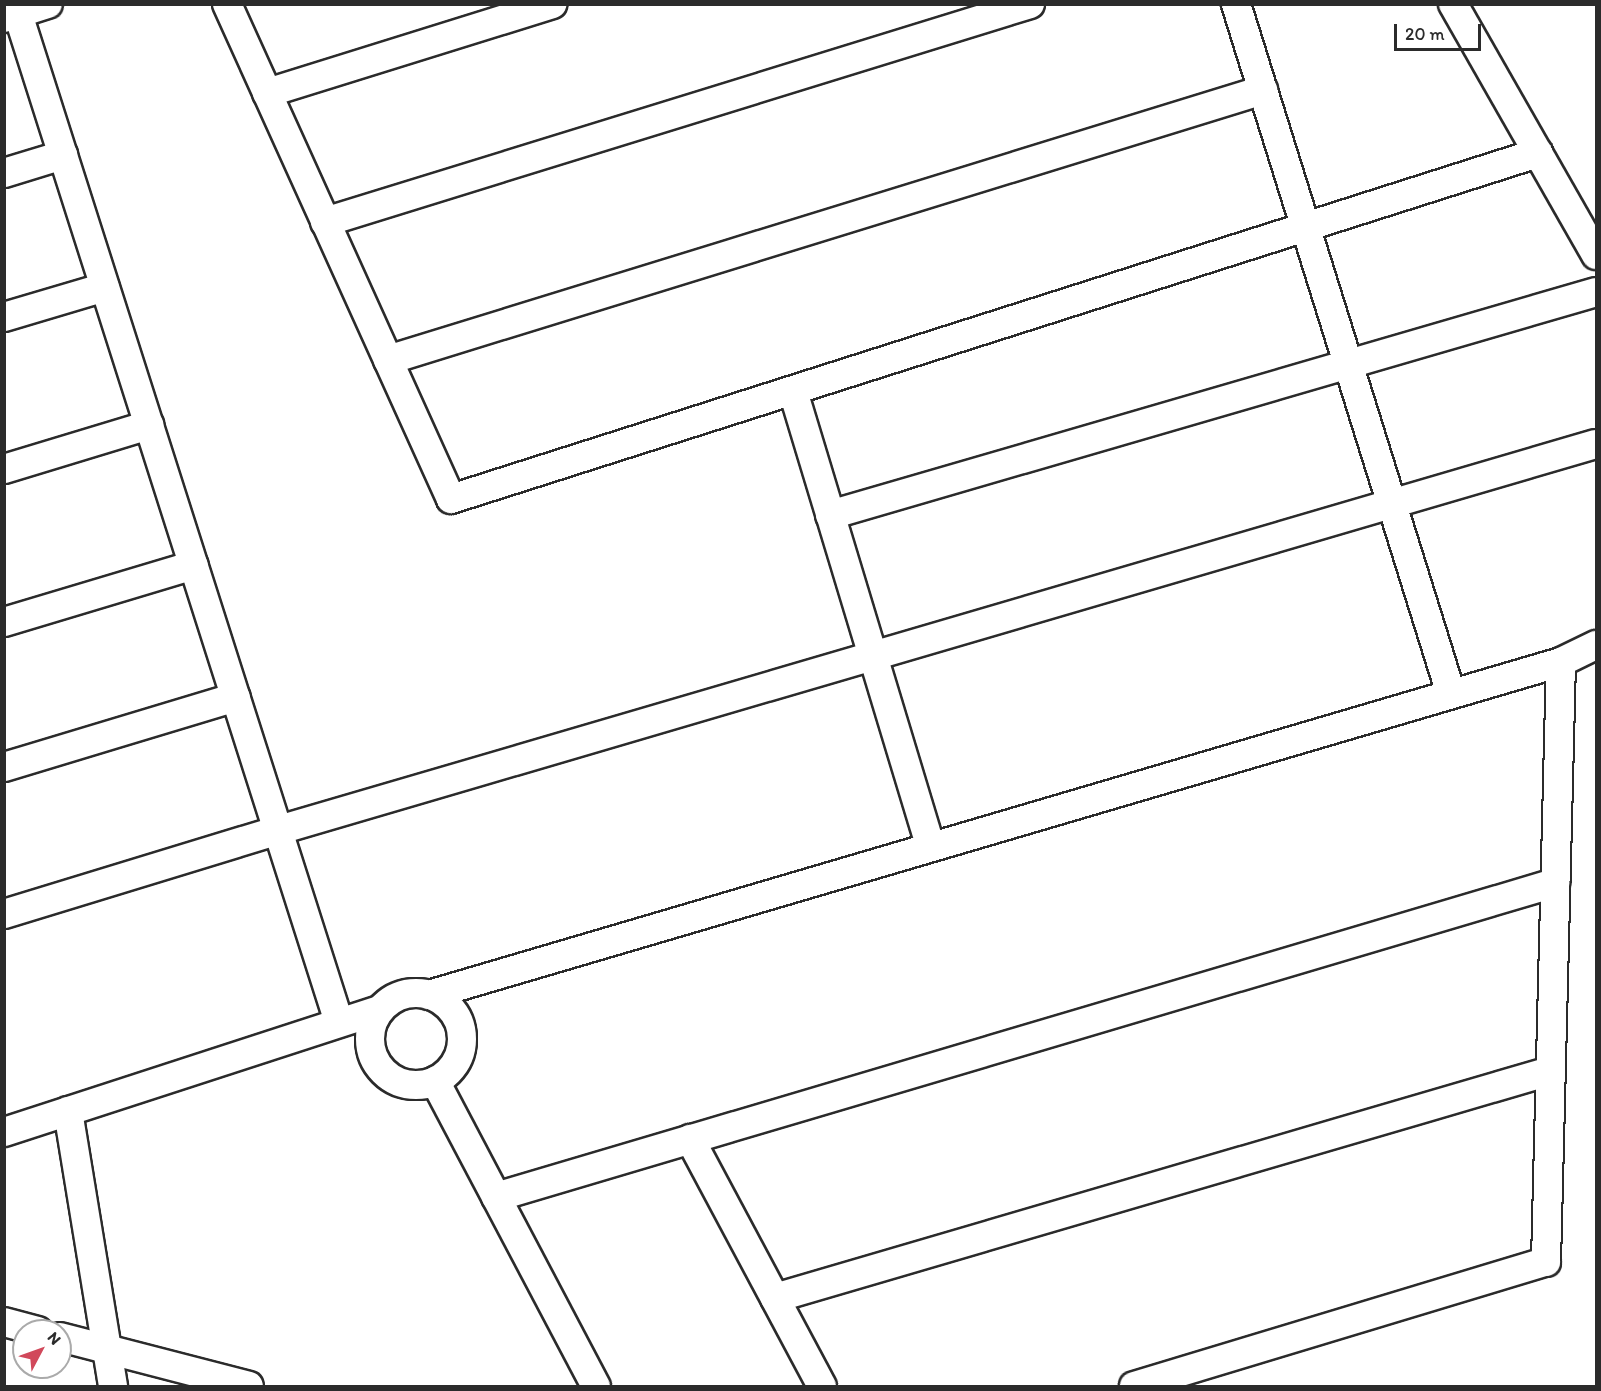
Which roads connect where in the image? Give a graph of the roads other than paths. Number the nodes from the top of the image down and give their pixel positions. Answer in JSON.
{"nodes":[{"id":1,"x":48,"y":4,"type":"edge"},
{"id":2,"x":227,"y":4,"type":"edge"},
{"id":3,"x":552,"y":4,"type":"edge"},
{"id":4,"x":1030,"y":4,"type":"edge"},
{"id":5,"x":1236,"y":4,"type":"edge"},
{"id":6,"x":1453,"y":4,"type":"edge"},
{"id":7,"x":11,"y":16,"type":"edge"},
{"id":8,"x":1263,"y":90,"type":"junction"},
{"id":9,"x":267,"y":93,"type":"junction"},
{"id":10,"x":1539,"y":153,"type":"junction"},
{"id":11,"x":63,"y":155,"type":"junction"},
{"id":12,"x":4,"y":173,"type":"edge"},
{"id":13,"x":325,"y":222,"type":"junction"},
{"id":14,"x":1306,"y":227,"type":"junction"},
{"id":15,"x":1596,"y":255,"type":"edge"},
{"id":16,"x":105,"y":287,"type":"junction"},
{"id":17,"x":1596,"y":291,"type":"edge"},
{"id":18,"x":4,"y":317,"type":"edge"},
{"id":19,"x":388,"y":360,"type":"junction"},
{"id":20,"x":1348,"y":364,"type":"junction"},
{"id":21,"x":793,"y":390,"type":"junction"},
{"id":22,"x":149,"y":425,"type":"junction"},
{"id":23,"x":1596,"y":444,"type":"edge"},
{"id":24,"x":4,"y":469,"type":"edge"},
{"id":25,"x":1392,"y":504,"type":"junction"},
{"id":26,"x":830,"y":515,"type":"junction"},
{"id":27,"x":194,"y":565,"type":"junction"},
{"id":28,"x":4,"y":622,"type":"edge"},
{"id":29,"x":1596,"y":645,"type":"edge"},
{"id":30,"x":873,"y":656,"type":"junction"},
{"id":31,"x":1561,"y":662,"type":"junction"},
{"id":32,"x":1451,"y":694,"type":"junction"},
{"id":33,"x":236,"y":697,"type":"junction"},
{"id":34,"x":4,"y":767,"type":"edge"},
{"id":35,"x":279,"y":831,"type":"junction"},
{"id":36,"x":931,"y":847,"type":"junction"},
{"id":37,"x":1555,"y":883,"type":"junction"},
{"id":38,"x":4,"y":914,"type":"edge"},
{"id":39,"x":429,"y":995,"type":"junction"},
{"id":40,"x":380,"y":1010,"type":"junction"},
{"id":41,"x":339,"y":1022,"type":"junction"},
{"id":42,"x":1550,"y":1071,"type":"junction"},
{"id":43,"x":435,"y":1081,"type":"junction"},
{"id":44,"x":68,"y":1111,"type":"junction"},
{"id":45,"x":4,"y":1132,"type":"edge"},
{"id":46,"x":690,"y":1139,"type":"junction"},
{"id":47,"x":496,"y":1197,"type":"junction"},
{"id":48,"x":775,"y":1298,"type":"junction"},
{"id":49,"x":72,"y":1340,"type":"edge"},
{"id":50,"x":107,"y":1349,"type":"junction"},
{"id":51,"x":113,"y":1386,"type":"edge"},
{"id":52,"x":249,"y":1386,"type":"edge"},
{"id":53,"x":596,"y":1386,"type":"edge"},
{"id":54,"x":822,"y":1386,"type":"edge"},
{"id":55,"x":1134,"y":1386,"type":"edge"}],
"edges":[{"from":1,"to":7,"type":"street"},
{"from":2,"to":9,"type":"street"},
{"from":3,"to":9,"type":"street"},
{"from":4,"to":13,"type":"street"},
{"from":5,"to":8,"type":"street"},
{"from":6,"to":10,"type":"street"},
{"from":7,"to":11,"type":"street"},
{"from":8,"to":14,"type":"street"},
{"from":8,"to":19,"type":"street"},
{"from":9,"to":13,"type":"street"},
{"from":10,"to":14,"type":"street"},
{"from":10,"to":15,"type":"street"},
{"from":11,"to":12,"type":"street"},
{"from":11,"to":16,"type":"street"},
{"from":13,"to":19,"type":"street"},
{"from":14,"to":20,"type":"street"},
{"from":14,"to":21,"type":"street"},
{"from":16,"to":18,"type":"street"},
{"from":16,"to":22,"type":"street"},
{"from":17,"to":20,"type":"street"},
{"from":19,"to":21,"type":"street"},
{"from":20,"to":25,"type":"street"},
{"from":20,"to":26,"type":"street"},
{"from":21,"to":26,"type":"street"},
{"from":22,"to":24,"type":"street"},
{"from":22,"to":27,"type":"street"},
{"from":23,"to":25,"type":"street"},
{"from":25,"to":30,"type":"street"},
{"from":25,"to":32,"type":"street"},
{"from":26,"to":30,"type":"street"},
{"from":27,"to":28,"type":"street"},
{"from":27,"to":33,"type":"street"},
{"from":29,"to":31,"type":"street"},
{"from":30,"to":35,"type":"street"},
{"from":30,"to":36,"type":"street"},
{"from":31,"to":32,"type":"street"},
{"from":31,"to":37,"type":"street"},
{"from":32,"to":36,"type":"street"},
{"from":33,"to":34,"type":"street"},
{"from":33,"to":35,"type":"street"},
{"from":35,"to":38,"type":"street"},
{"from":35,"to":41,"type":"street"},
{"from":36,"to":39,"type":"street"},
{"from":37,"to":42,"type":"street"},
{"from":37,"to":46,"type":"street"},
{"from":39,"to":40,"type":"street"},
{"from":39,"to":43,"type":"street"},
{"from":40,"to":41,"type":"street"},
{"from":40,"to":43,"type":"street"},
{"from":41,"to":44,"type":"street"},
{"from":42,"to":48,"type":"street"},
{"from":42,"to":55,"type":"street"},
{"from":43,"to":47,"type":"street"},
{"from":44,"to":45,"type":"street"},
{"from":44,"to":50,"type":"street"},
{"from":46,"to":47,"type":"street"},
{"from":46,"to":48,"type":"street"},
{"from":47,"to":53,"type":"street"},
{"from":48,"to":54,"type":"street"},
{"from":49,"to":50,"type":"street"},
{"from":50,"to":51,"type":"street"},
{"from":50,"to":52,"type":"street"}]}
